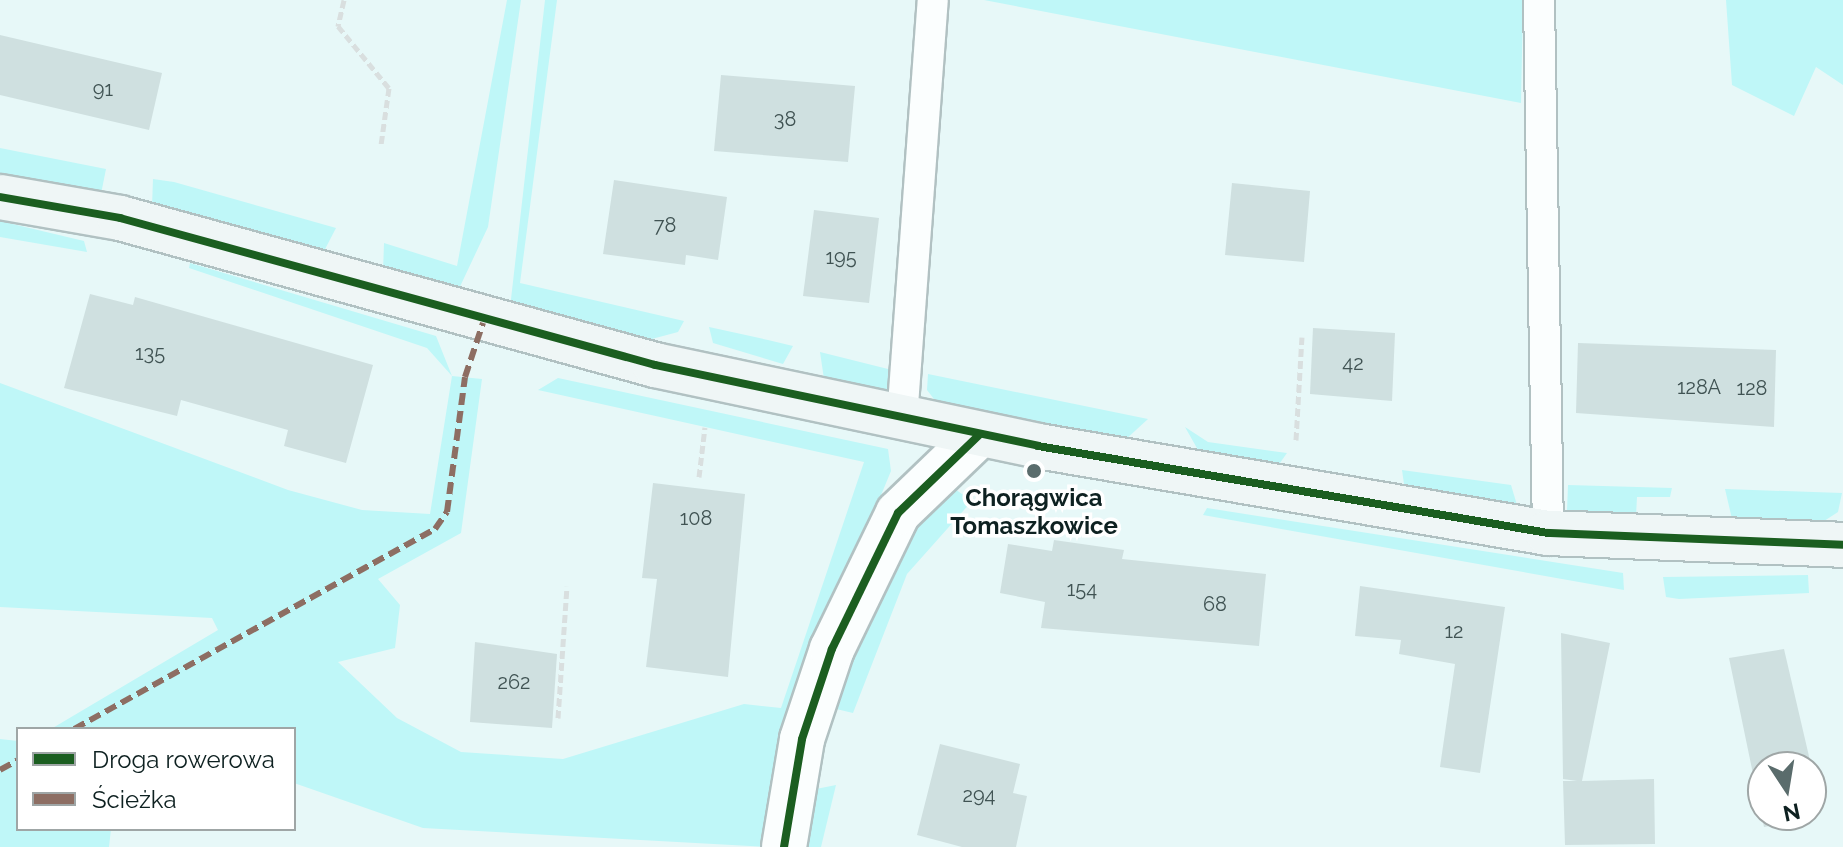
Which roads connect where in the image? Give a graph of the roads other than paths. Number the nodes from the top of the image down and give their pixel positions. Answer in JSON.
{"nodes":[{"id":1,"x":933,"y":0,"type":"edge"},
{"id":2,"x":1539,"y":0,"type":"edge"},
{"id":3,"x":0,"y":197,"type":"edge"},
{"id":4,"x":902,"y":419,"type":"junction"},
{"id":5,"x":979,"y":435,"type":"junction"},
{"id":6,"x":1548,"y":533,"type":"junction"},
{"id":7,"x":1843,"y":545,"type":"edge"},
{"id":8,"x":784,"y":847,"type":"edge"}],
"edges":[{"from":1,"to":4,"type":"lane"},
{"from":2,"to":6,"type":"lane"},
{"from":3,"to":4,"type":"street"},
{"from":4,"to":5,"type":"street"},
{"from":5,"to":6,"type":"street"},
{"from":5,"to":8,"type":"street"},
{"from":6,"to":7,"type":"street"}]}
